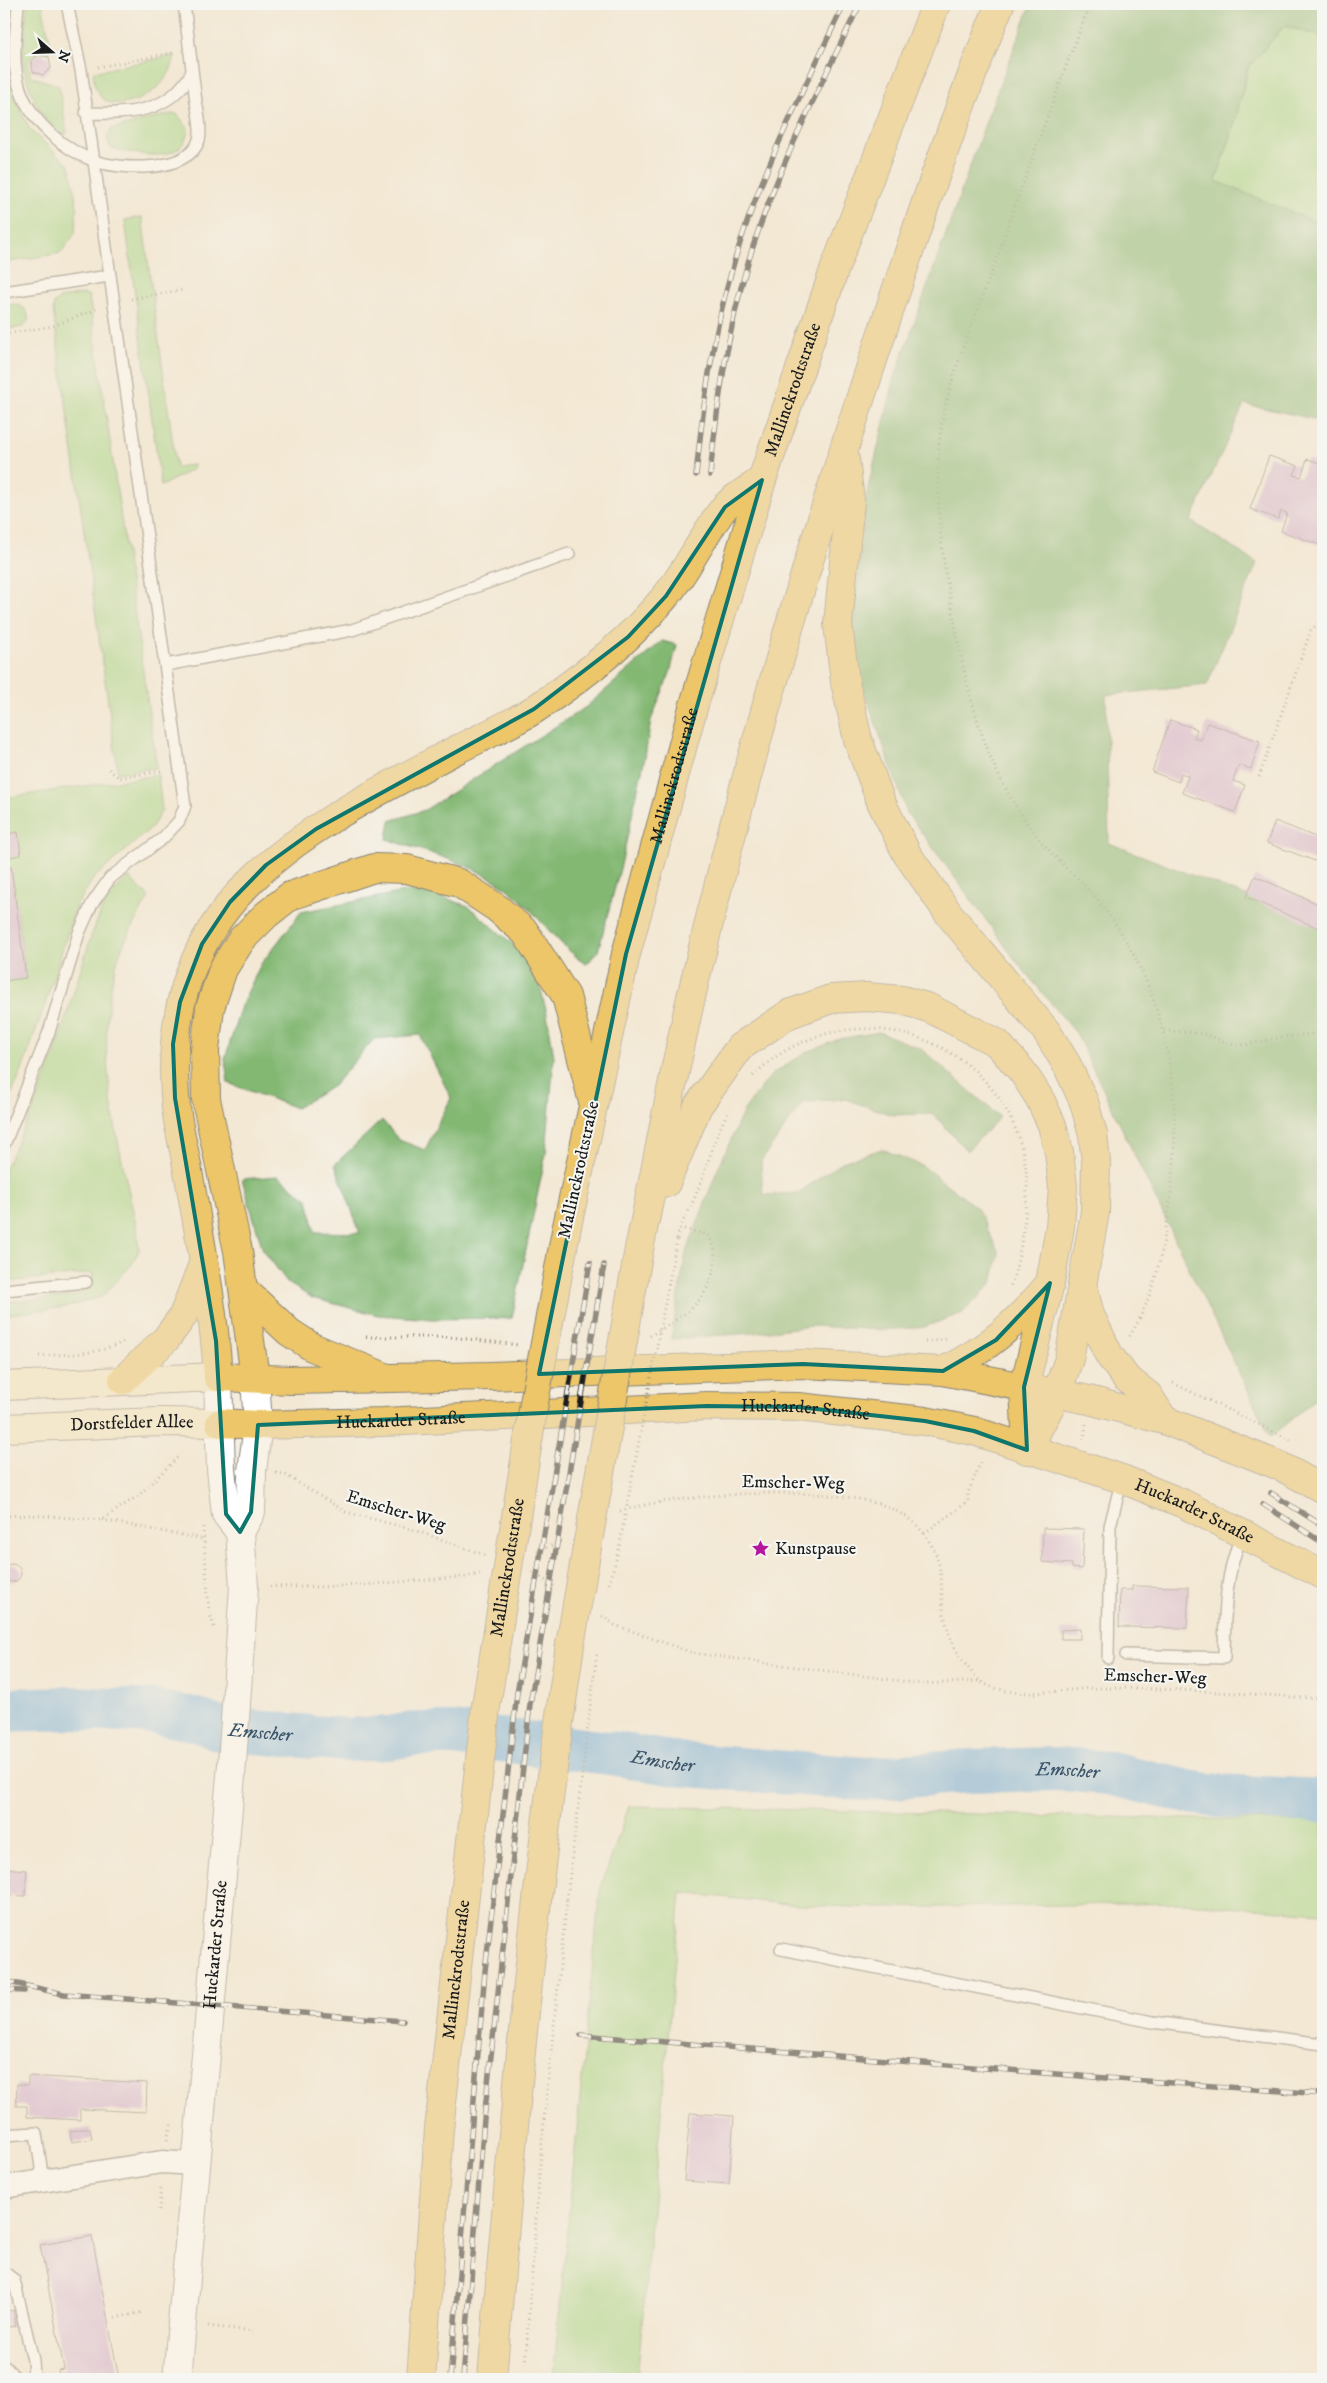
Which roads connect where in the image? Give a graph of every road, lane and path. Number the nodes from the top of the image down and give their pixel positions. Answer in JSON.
{"nodes":[{"id":1,"x":18,"y":4,"type":"edge"},
{"id":2,"x":68,"y":4,"type":"edge"},
{"id":3,"x":184,"y":4,"type":"edge"},
{"id":4,"x":936,"y":4,"type":"edge"},
{"id":5,"x":1000,"y":4,"type":"edge"},
{"id":6,"x":1090,"y":4,"type":"edge"},
{"id":7,"x":172,"y":43,"type":"dead end"},
{"id":8,"x":81,"y":70,"type":"junction"},
{"id":9,"x":192,"y":72,"type":"junction"},
{"id":10,"x":86,"y":113,"type":"junction"},
{"id":11,"x":93,"y":161,"type":"junction"},
{"id":12,"x":109,"y":276,"type":"junction"},
{"id":13,"x":182,"y":290,"type":"dead end"},
{"id":14,"x":4,"y":292,"type":"edge"},
{"id":15,"x":112,"y":302,"type":"junction"},
{"id":16,"x":4,"y":334,"type":"edge"},
{"id":17,"x":844,"y":450,"type":"junction"},
{"id":18,"x":762,"y":480,"type":"junction"},
{"id":19,"x":568,"y":554,"type":"dead end"},
{"id":20,"x":1323,"y":619,"type":"edge"},
{"id":21,"x":166,"y":665,"type":"junction"},
{"id":22,"x":180,"y":768,"type":"junction"},
{"id":23,"x":109,"y":769,"type":"dead end"},
{"id":24,"x":1259,"y":776,"type":"dead end"},
{"id":25,"x":1164,"y":1031,"type":"junction"},
{"id":26,"x":1323,"y":1033,"type":"edge"},
{"id":27,"x":752,"y":1078,"type":"dead end"},
{"id":28,"x":593,"y":1102,"type":"junction"},
{"id":29,"x":730,"y":1109,"type":"dead end"},
{"id":30,"x":4,"y":1145,"type":"edge"},
{"id":31,"x":680,"y":1228,"type":"junction"},
{"id":32,"x":639,"y":1249,"type":"junction"},
{"id":33,"x":204,"y":1262,"type":"junction"},
{"id":34,"x":86,"y":1282,"type":"dead end"},
{"id":35,"x":1050,"y":1283,"type":"junction"},
{"id":36,"x":1083,"y":1288,"type":"junction"},
{"id":37,"x":4,"y":1290,"type":"edge"},
{"id":38,"x":244,"y":1290,"type":"junction"},
{"id":39,"x":1008,"y":1291,"type":"dead end"},
{"id":40,"x":646,"y":1338,"type":"dead end"},
{"id":41,"x":1126,"y":1341,"type":"dead end"},
{"id":42,"x":124,"y":1342,"type":"dead end"},
{"id":43,"x":32,"y":1357,"type":"dead end"},
{"id":44,"x":943,"y":1371,"type":"junction"},
{"id":45,"x":218,"y":1377,"type":"junction"},
{"id":46,"x":386,"y":1377,"type":"junction"},
{"id":47,"x":255,"y":1378,"type":"junction"},
{"id":48,"x":123,"y":1380,"type":"junction"},
{"id":49,"x":4,"y":1386,"type":"edge"},
{"id":50,"x":1024,"y":1388,"type":"junction"},
{"id":51,"x":1190,"y":1392,"type":"dead end"},
{"id":52,"x":1056,"y":1394,"type":"junction"},
{"id":53,"x":1164,"y":1420,"type":"junction"},
{"id":54,"x":1087,"y":1421,"type":"dead end"},
{"id":55,"x":220,"y":1423,"type":"junction"},
{"id":56,"x":258,"y":1425,"type":"junction"},
{"id":57,"x":4,"y":1428,"type":"edge"},
{"id":58,"x":1293,"y":1442,"type":"dead end"},
{"id":59,"x":1082,"y":1449,"type":"dead end"},
{"id":60,"x":1027,"y":1450,"type":"junction"},
{"id":61,"x":180,"y":1455,"type":"dead end"},
{"id":62,"x":983,"y":1455,"type":"dead end"},
{"id":63,"x":271,"y":1472,"type":"dead end"},
{"id":64,"x":1122,"y":1479,"type":"junction"},
{"id":65,"x":1323,"y":1489,"type":"edge"},
{"id":66,"x":618,"y":1511,"type":"dead end"},
{"id":67,"x":4,"y":1516,"type":"edge"},
{"id":68,"x":101,"y":1520,"type":"junction"},
{"id":69,"x":203,"y":1522,"type":"dead end"},
{"id":70,"x":240,"y":1532,"type":"junction"},
{"id":71,"x":924,"y":1533,"type":"junction"},
{"id":72,"x":1243,"y":1533,"type":"junction"},
{"id":73,"x":568,"y":1537,"type":"dead end"},
{"id":74,"x":204,"y":1539,"type":"junction"},
{"id":75,"x":530,"y":1555,"type":"dead end"},
{"id":76,"x":489,"y":1556,"type":"dead end"},
{"id":77,"x":531,"y":1572,"type":"dead end"},
{"id":78,"x":486,"y":1573,"type":"dead end"},
{"id":79,"x":1323,"y":1575,"type":"edge"},
{"id":80,"x":244,"y":1586,"type":"junction"},
{"id":81,"x":557,"y":1588,"type":"dead end"},
{"id":82,"x":607,"y":1591,"type":"dead end"},
{"id":83,"x":602,"y":1610,"type":"dead end"},
{"id":84,"x":599,"y":1614,"type":"dead end"},
{"id":85,"x":601,"y":1620,"type":"dead end"},
{"id":86,"x":218,"y":1635,"type":"dead end"},
{"id":87,"x":597,"y":1648,"type":"dead end"},
{"id":88,"x":1126,"y":1655,"type":"dead end"},
{"id":89,"x":1108,"y":1658,"type":"dead end"},
{"id":90,"x":981,"y":1682,"type":"junction"},
{"id":91,"x":1323,"y":1699,"type":"edge"},
{"id":92,"x":781,"y":1949,"type":"dead end"},
{"id":93,"x":1323,"y":2044,"type":"edge"},
{"id":94,"x":4,"y":2134,"type":"edge"},
{"id":95,"x":195,"y":2164,"type":"junction"},
{"id":96,"x":43,"y":2181,"type":"junction"},
{"id":97,"x":4,"y":2187,"type":"edge"},
{"id":98,"x":4,"y":2272,"type":"edge"},
{"id":99,"x":143,"y":2312,"type":"dead end"},
{"id":100,"x":115,"y":2318,"type":"dead end"},
{"id":101,"x":202,"y":2325,"type":"dead end"},
{"id":102,"x":253,"y":2331,"type":"dead end"},
{"id":103,"x":4,"y":2366,"type":"edge"},
{"id":104,"x":17,"y":2379,"type":"edge"},
{"id":105,"x":34,"y":2379,"type":"edge"},
{"id":106,"x":177,"y":2379,"type":"edge"},
{"id":107,"x":421,"y":2379,"type":"edge"},
{"id":108,"x":492,"y":2379,"type":"edge"},
{"id":109,"x":524,"y":2379,"type":"edge"}],
"edges":[{"from":1,"to":11,"type":"lane"},
{"from":2,"to":8,"type":"lane"},
{"from":3,"to":9,"type":"lane"},
{"from":4,"to":18,"type":"main road","name":"Mallinckrodtstraße"},
{"from":5,"to":17,"type":"main road"},
{"from":6,"to":25,"type":"path"},
{"from":7,"to":8,"type":"path"},
{"from":8,"to":10,"type":"lane"},
{"from":9,"to":10,"type":"lane"},
{"from":9,"to":11,"type":"lane"},
{"from":10,"to":11,"type":"lane"},
{"from":11,"to":12,"type":"lane"},
{"from":12,"to":14,"type":"lane"},
{"from":12,"to":15,"type":"lane"},
{"from":13,"to":15,"type":"path"},
{"from":15,"to":16,"type":"path"},
{"from":15,"to":21,"type":"lane"},
{"from":17,"to":32,"type":"main road"},
{"from":17,"to":36,"type":"main road"},
{"from":18,"to":28,"type":"main road","name":"Mallinckrodtstraße"},
{"from":18,"to":33,"type":"main road"},
{"from":19,"to":21,"type":"lane"},
{"from":20,"to":24,"type":"path"},
{"from":21,"to":22,"type":"lane"},
{"from":22,"to":23,"type":"path"},
{"from":22,"to":30,"type":"lane"},
{"from":25,"to":26,"type":"path"},
{"from":25,"to":41,"type":"path"},
{"from":27,"to":39,"type":"path"},
{"from":28,"to":38,"type":"main road"},
{"from":28,"to":107,"type":"main road","name":"Mallinckrodtstraße","bridge":true},
{"from":29,"to":31,"type":"path"},
{"from":31,"to":40,"type":"path"},
{"from":31,"to":82,"type":"path","bridge":true},
{"from":32,"to":35,"type":"main road"},
{"from":32,"to":108,"type":"main road","bridge":true},
{"from":33,"to":45,"type":"main road"},
{"from":33,"to":48,"type":"main road"},
{"from":34,"to":37,"type":"lane"},
{"from":35,"to":44,"type":"main road"},
{"from":35,"to":50,"type":"main road"},
{"from":36,"to":52,"type":"main road"},
{"from":36,"to":53,"type":"main road"},
{"from":38,"to":46,"type":"main road"},
{"from":38,"to":47,"type":"main road"},
{"from":42,"to":43,"type":"path"},
{"from":44,"to":46,"type":"main road"},
{"from":44,"to":50,"type":"main road"},
{"from":45,"to":47,"type":"main road"},
{"from":45,"to":48,"type":"main road"},
{"from":45,"to":55,"type":"street"},
{"from":46,"to":47,"type":"main road"},
{"from":47,"to":56,"type":"street"},
{"from":48,"to":49,"type":"main road"},
{"from":50,"to":52,"type":"main road"},
{"from":50,"to":60,"type":"main road"},
{"from":51,"to":58,"type":"path"},
{"from":52,"to":53,"type":"main road"},
{"from":52,"to":60,"type":"main road"},
{"from":53,"to":65,"type":"main road"},
{"from":54,"to":59,"type":"path"},
{"from":55,"to":56,"type":"main road","name":"Dorstfelder Allee"},
{"from":55,"to":57,"type":"main road","name":"Dorstfelder Allee"},
{"from":55,"to":70,"type":"street"},
{"from":56,"to":60,"type":"main road","name":"Huckarder Straße"},
{"from":56,"to":70,"type":"street"},
{"from":60,"to":64,"type":"main road","name":"Huckarder Straße"},
{"from":61,"to":68,"type":"path"},
{"from":62,"to":71,"type":"path"},
{"from":63,"to":76,"type":"path","name":"Emscher-Weg"},
{"from":64,"to":72,"type":"main road","name":"Huckarder Straße"},
{"from":64,"to":89,"type":"lane"},
{"from":66,"to":71,"type":"path","name":"Emscher-Weg"},
{"from":67,"to":68,"type":"path"},
{"from":68,"to":74,"type":"path"},
{"from":69,"to":74,"type":"path"},
{"from":70,"to":80,"type":"street","name":"Huckarder Straße"},
{"from":71,"to":90,"type":"path","name":"Emscher-Weg"},
{"from":72,"to":79,"type":"main road","name":"Huckarder Straße"},
{"from":72,"to":88,"type":"lane"},
{"from":73,"to":75,"type":"path"},
{"from":74,"to":86,"type":"path"},
{"from":77,"to":81,"type":"path"},
{"from":78,"to":80,"type":"path"},
{"from":80,"to":95,"type":"street","name":"Huckarder Straße"},
{"from":83,"to":85,"type":"path"},
{"from":84,"to":90,"type":"path"},
{"from":87,"to":109,"type":"path","bridge":true},
{"from":90,"to":91,"type":"path","name":"Emscher-Weg"},
{"from":92,"to":93,"type":"lane"},
{"from":94,"to":96,"type":"lane"},
{"from":95,"to":96,"type":"street"},
{"from":95,"to":106,"type":"street","name":"Huckarder Straße"},
{"from":96,"to":97,"type":"street"},
{"from":98,"to":105,"type":"lane"},
{"from":99,"to":100,"type":"path"},
{"from":101,"to":102,"type":"path"},
{"from":103,"to":104,"type":"lane"}]}
